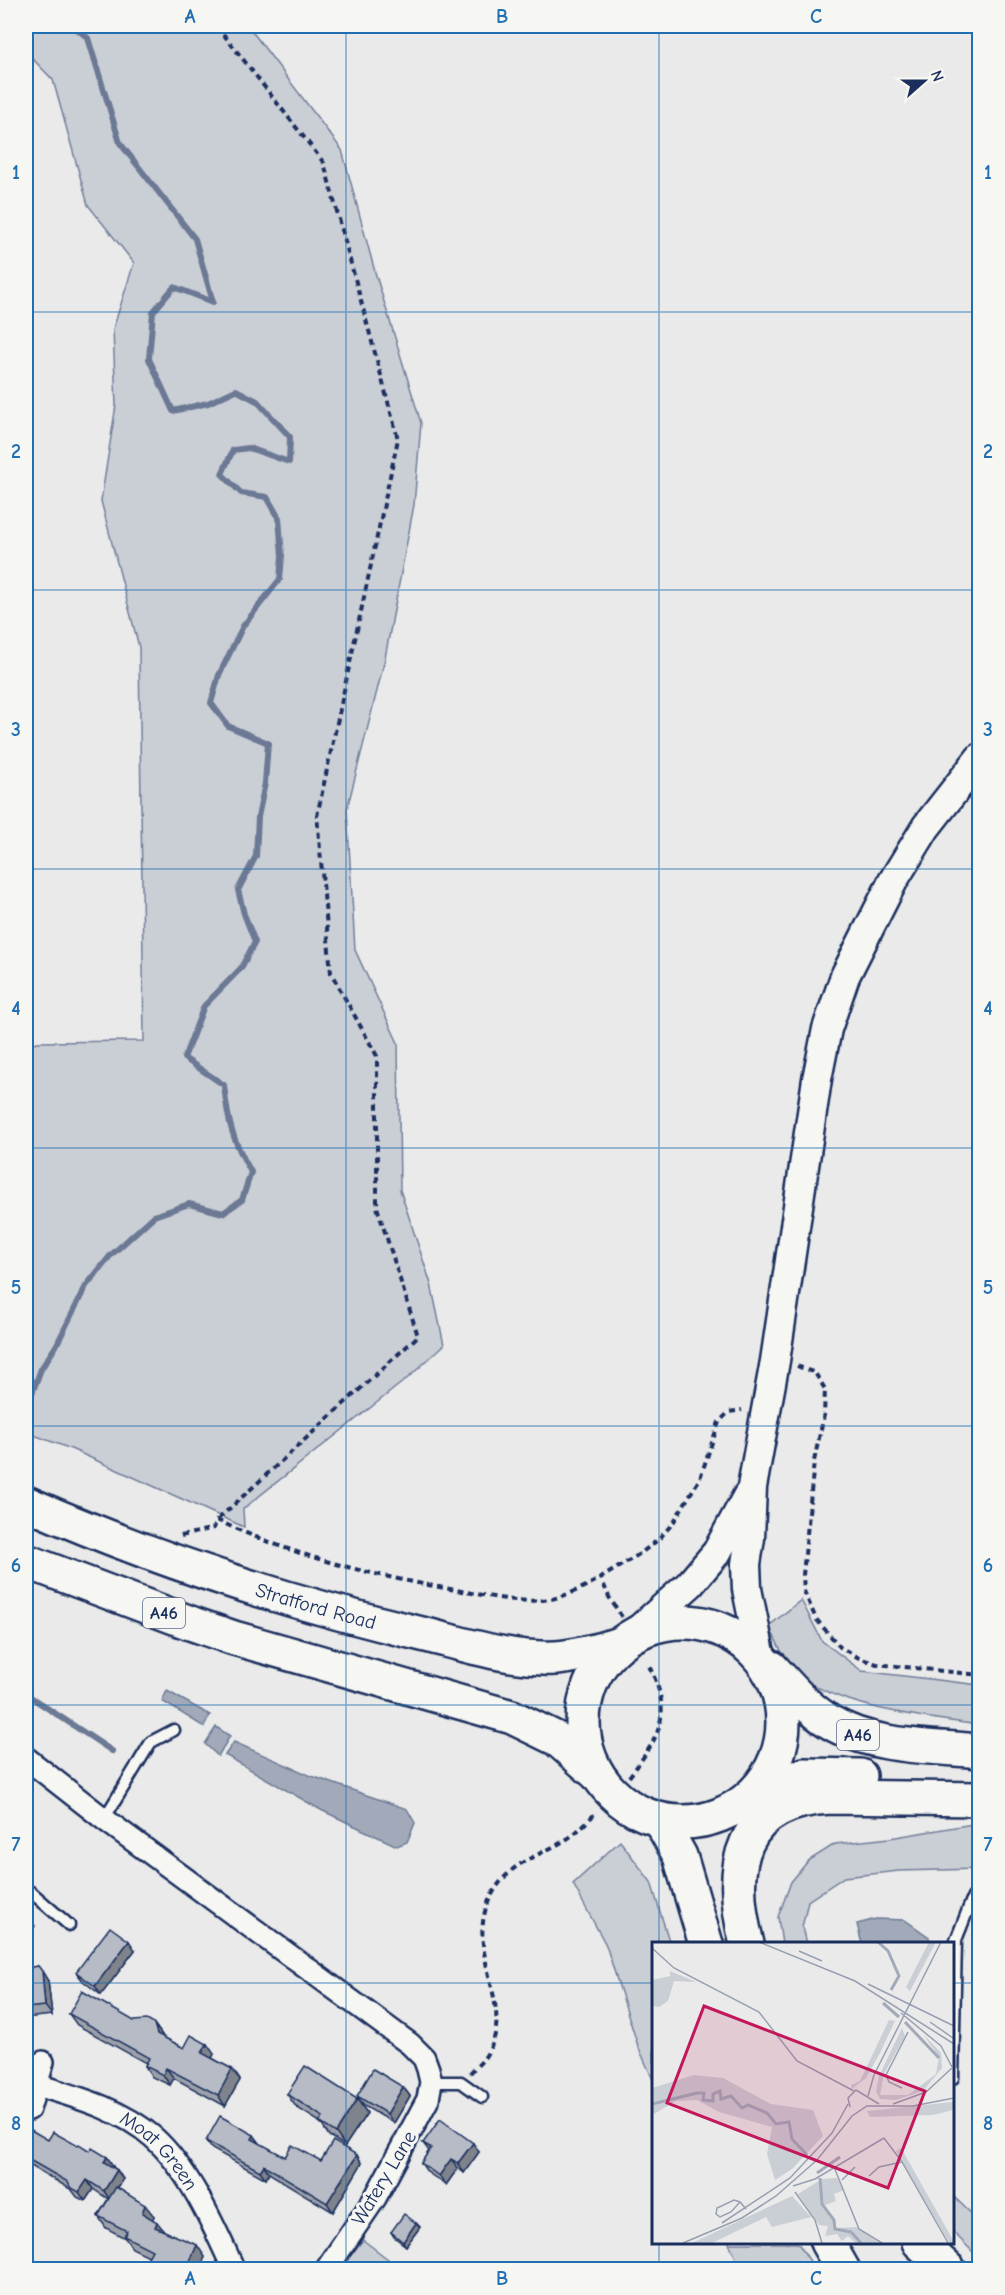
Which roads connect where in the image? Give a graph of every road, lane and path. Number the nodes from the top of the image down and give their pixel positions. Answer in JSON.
{"nodes":[{"id":1,"x":217,"y":26,"type":"edge"},
{"id":2,"x":980,"y":758,"type":"edge"},
{"id":3,"x":776,"y":1361,"type":"junction"},
{"id":4,"x":767,"y":1410,"type":"junction"},
{"id":5,"x":752,"y":1487,"type":"junction"},
{"id":6,"x":26,"y":1503,"type":"edge"},
{"id":7,"x":217,"y":1520,"type":"junction"},
{"id":8,"x":177,"y":1537,"type":"dead end"},
{"id":9,"x":26,"y":1561,"type":"edge"},
{"id":10,"x":26,"y":1574,"type":"edge"},
{"id":11,"x":601,"y":1578,"type":"junction"},
{"id":12,"x":193,"y":1624,"type":"junction"},
{"id":13,"x":625,"y":1633,"type":"junction"},
{"id":14,"x":764,"y":1659,"type":"junction"},
{"id":15,"x":649,"y":1666,"type":"dead end"},
{"id":16,"x":980,"y":1675,"type":"edge"},
{"id":17,"x":174,"y":1730,"type":"dead end"},
{"id":18,"x":980,"y":1751,"type":"edge"},
{"id":19,"x":26,"y":1758,"type":"edge"},
{"id":20,"x":597,"y":1774,"type":"junction"},
{"id":21,"x":629,"y":1777,"type":"dead end"},
{"id":22,"x":980,"y":1780,"type":"edge"},
{"id":23,"x":751,"y":1798,"type":"junction"},
{"id":24,"x":980,"y":1799,"type":"edge"},
{"id":25,"x":595,"y":1814,"type":"dead end"},
{"id":26,"x":104,"y":1819,"type":"junction"},
{"id":27,"x":661,"y":1822,"type":"junction"},
{"id":28,"x":26,"y":1891,"type":"edge"},
{"id":29,"x":980,"y":1894,"type":"edge"},
{"id":30,"x":69,"y":1925,"type":"dead end"},
{"id":31,"x":705,"y":1942,"type":"edge"},
{"id":32,"x":730,"y":1942,"type":"edge"},
{"id":33,"x":746,"y":1942,"type":"edge"},
{"id":34,"x":954,"y":2032,"type":"edge"},
{"id":35,"x":43,"y":2062,"type":"dead end"},
{"id":36,"x":431,"y":2082,"type":"junction"},
{"id":37,"x":461,"y":2082,"type":"junction"},
{"id":38,"x":37,"y":2085,"type":"junction"},
{"id":39,"x":482,"y":2097,"type":"dead end"},
{"id":40,"x":29,"y":2109,"type":"dead end"},
{"id":41,"x":828,"y":2244,"type":"edge"},
{"id":42,"x":921,"y":2244,"type":"edge"},
{"id":43,"x":234,"y":2270,"type":"edge"},
{"id":44,"x":326,"y":2270,"type":"edge"},
{"id":45,"x":843,"y":2270,"type":"edge"},
{"id":46,"x":949,"y":2270,"type":"edge"}],
"edges":[{"from":1,"to":7,"type":"path"},
{"from":2,"to":3,"type":"main road"},
{"from":3,"to":4,"type":"main road"},
{"from":3,"to":16,"type":"path"},
{"from":4,"to":5,"type":"main road"},
{"from":4,"to":11,"type":"path"},
{"from":5,"to":13,"type":"main road"},
{"from":5,"to":14,"type":"main road"},
{"from":6,"to":13,"type":"highway","name":"Stratford Road"},
{"from":7,"to":8,"type":"path"},
{"from":7,"to":11,"type":"path"},
{"from":9,"to":12,"type":"highway","number":"A46"},
{"from":10,"to":12,"type":"highway"},
{"from":11,"to":13,"type":"path"},
{"from":12,"to":20,"type":"highway","number":"A46"},
{"from":13,"to":14,"type":"highway"},
{"from":13,"to":20,"type":"highway"},
{"from":14,"to":18,"type":"highway","number":"A46"},
{"from":14,"to":23,"type":"highway"},
{"from":15,"to":21,"type":"path"},
{"from":17,"to":26,"type":"lane"},
{"from":19,"to":26,"type":"street"},
{"from":20,"to":27,"type":"highway"},
{"from":22,"to":23,"type":"highway","number":"A46"},
{"from":23,"to":27,"type":"highway"},
{"from":23,"to":32,"type":"highway"},
{"from":24,"to":33,"type":"highway"},
{"from":25,"to":37,"type":"path"},
{"from":26,"to":36,"type":"street"},
{"from":27,"to":31,"type":"highway"},
{"from":28,"to":30,"type":"lane"},
{"from":29,"to":34,"type":"lane"},
{"from":35,"to":38,"type":"street"},
{"from":36,"to":37,"type":"lane"},
{"from":36,"to":44,"type":"street","name":"Watery Lane"},
{"from":37,"to":39,"type":"lane"},
{"from":38,"to":40,"type":"street"},
{"from":38,"to":43,"type":"street","name":"Moat Green"},
{"from":41,"to":45,"type":"highway"},
{"from":42,"to":46,"type":"highway"}]}
